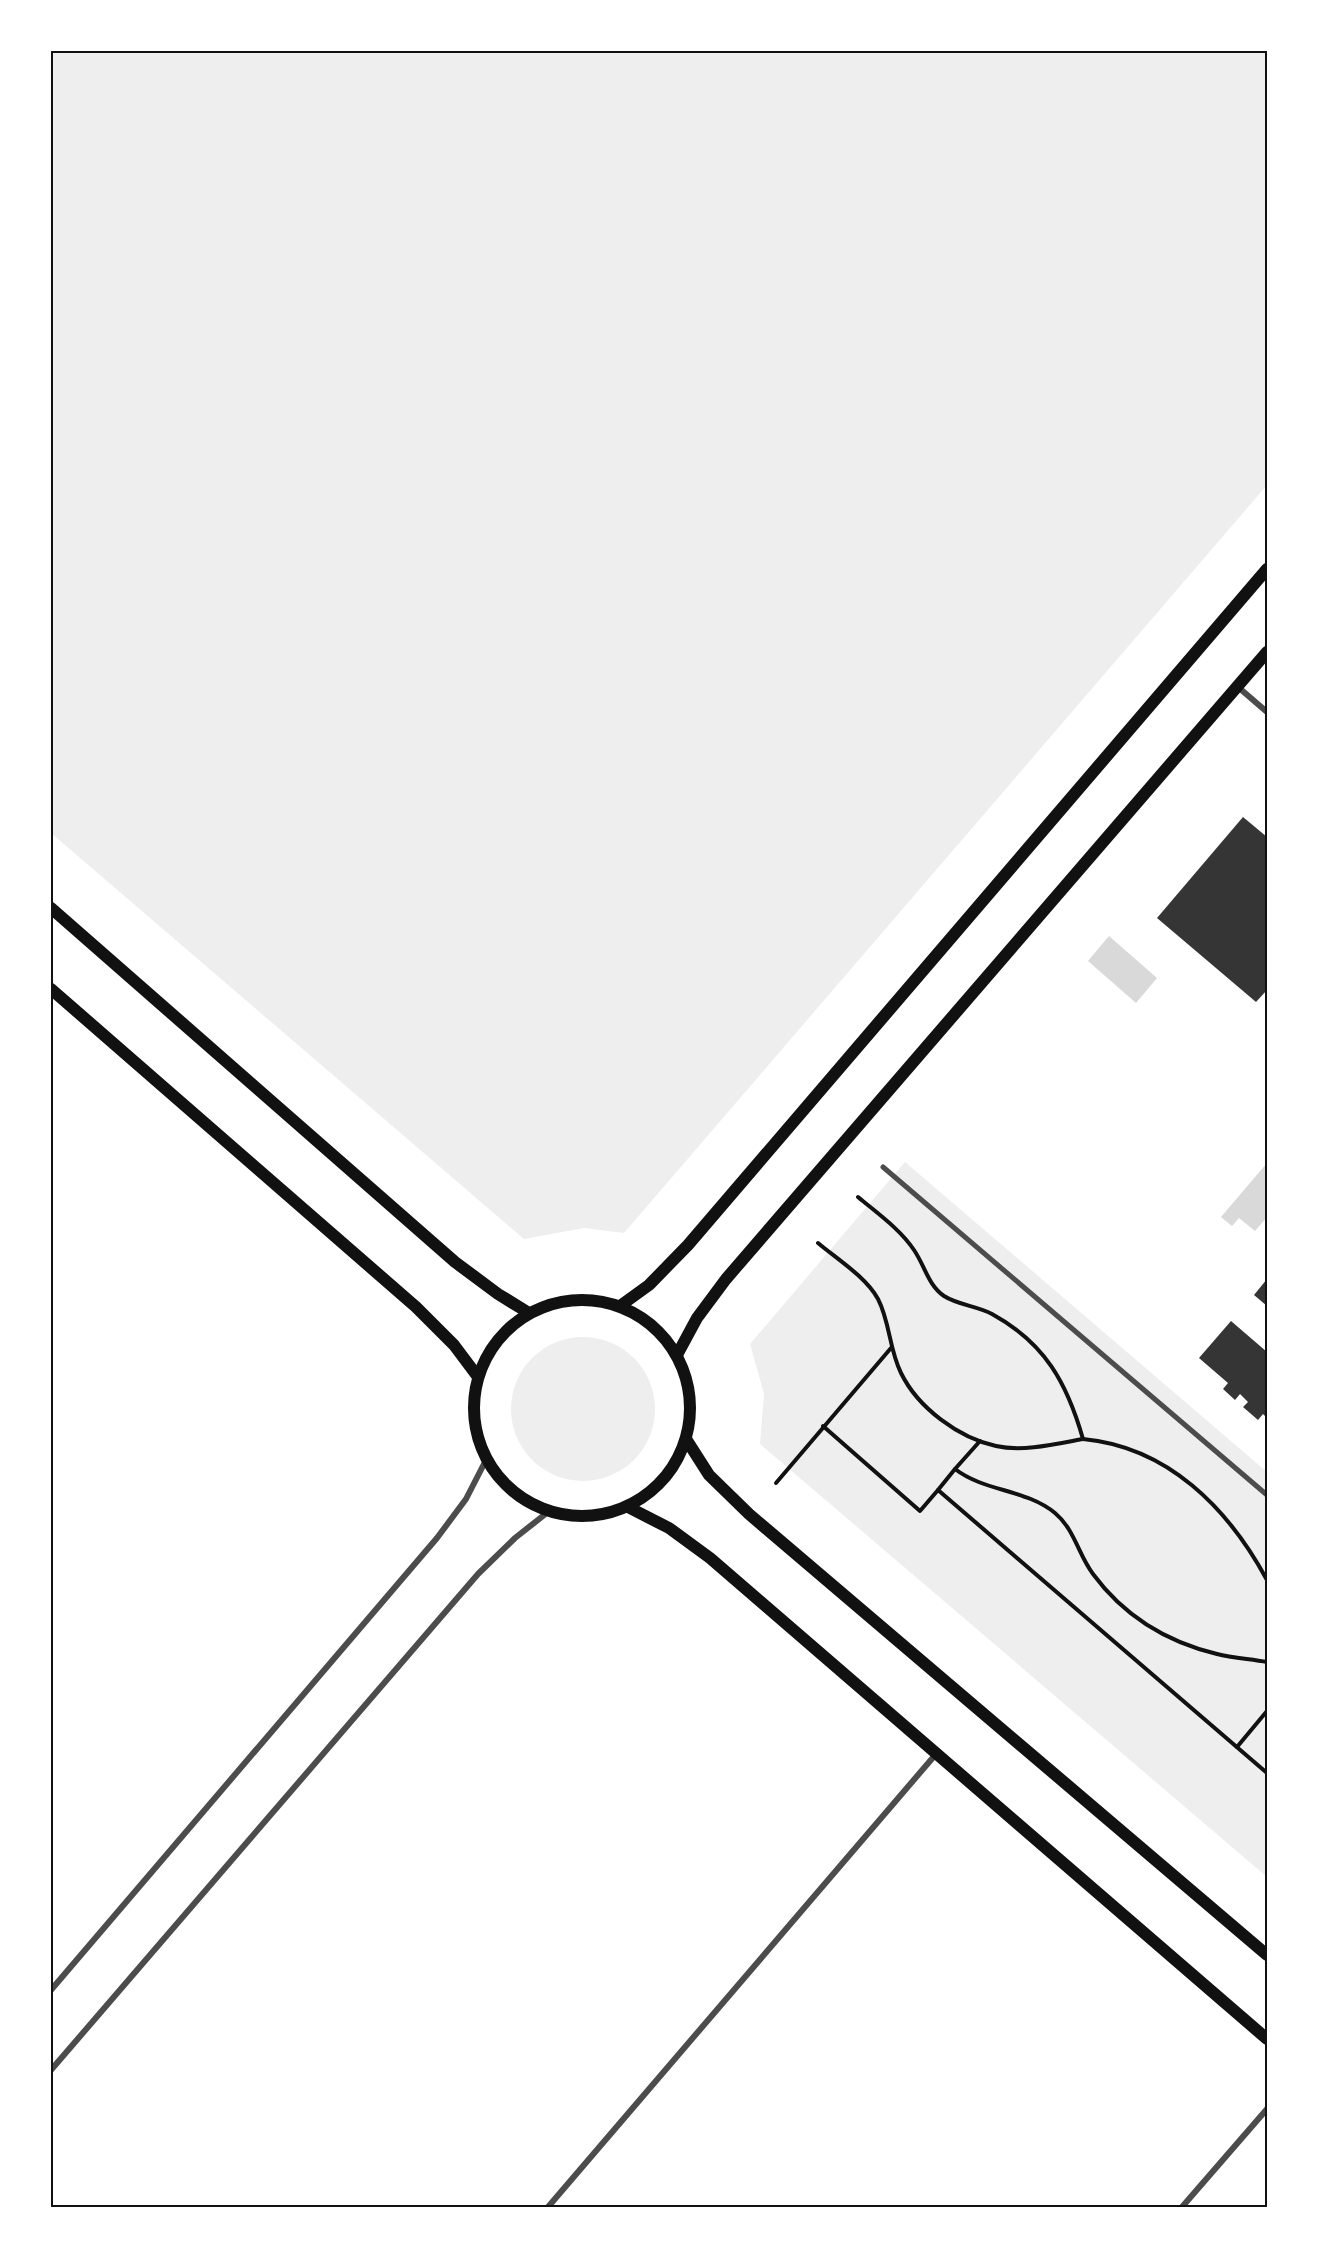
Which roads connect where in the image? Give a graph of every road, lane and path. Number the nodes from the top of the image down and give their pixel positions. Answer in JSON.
{"nodes":[{"id":1,"x":1267,"y":569,"type":"edge"},
{"id":2,"x":1267,"y":652,"type":"edge"},
{"id":3,"x":1238,"y":687,"type":"junction"},
{"id":4,"x":1267,"y":712,"type":"edge"},
{"id":5,"x":51,"y":908,"type":"edge"},
{"id":6,"x":51,"y":989,"type":"edge"},
{"id":7,"x":883,"y":1167,"type":"dead end"},
{"id":8,"x":858,"y":1197,"type":"dead end"},
{"id":9,"x":818,"y":1243,"type":"dead end"},
{"id":10,"x":620,"y":1306,"type":"junction"},
{"id":11,"x":529,"y":1313,"type":"junction"},
{"id":12,"x":891,"y":1348,"type":"junction"},
{"id":13,"x":677,"y":1354,"type":"junction"},
{"id":14,"x":478,"y":1377,"type":"junction"},
{"id":15,"x":823,"y":1426,"type":"junction"},
{"id":16,"x":686,"y":1439,"type":"junction"},
{"id":17,"x":1083,"y":1439,"type":"junction"},
{"id":18,"x":980,"y":1441,"type":"junction"},
{"id":19,"x":486,"y":1460,"type":"junction"},
{"id":20,"x":955,"y":1469,"type":"junction"},
{"id":21,"x":776,"y":1483,"type":"dead end"},
{"id":22,"x":938,"y":1490,"type":"junction"},
{"id":23,"x":1267,"y":1495,"type":"edge"},
{"id":24,"x":628,"y":1507,"type":"junction"},
{"id":25,"x":548,"y":1512,"type":"junction"},
{"id":26,"x":1267,"y":1580,"type":"edge"},
{"id":27,"x":1267,"y":1662,"type":"edge"},
{"id":28,"x":1267,"y":1711,"type":"edge"},
{"id":29,"x":1237,"y":1747,"type":"junction"},
{"id":30,"x":936,"y":1754,"type":"junction"},
{"id":31,"x":1267,"y":1773,"type":"edge"},
{"id":32,"x":1267,"y":1955,"type":"edge"},
{"id":33,"x":51,"y":1990,"type":"edge"},
{"id":34,"x":1267,"y":2039,"type":"edge"},
{"id":35,"x":51,"y":2070,"type":"edge"},
{"id":36,"x":1267,"y":2109,"type":"edge"},
{"id":37,"x":548,"y":2207,"type":"edge"},
{"id":38,"x":1182,"y":2207,"type":"edge"}],
"edges":[{"from":1,"to":10,"type":"main road"},
{"from":2,"to":3,"type":"main road"},
{"from":3,"to":4,"type":"street"},
{"from":3,"to":13,"type":"main road"},
{"from":5,"to":11,"type":"main road"},
{"from":6,"to":14,"type":"main road"},
{"from":7,"to":23,"type":"street"},
{"from":8,"to":17,"type":"path"},
{"from":9,"to":12,"type":"path"},
{"from":10,"to":11,"type":"main road"},
{"from":10,"to":13,"type":"main road"},
{"from":11,"to":14,"type":"main road"},
{"from":12,"to":15,"type":"path"},
{"from":12,"to":18,"type":"path"},
{"from":13,"to":16,"type":"main road"},
{"from":14,"to":19,"type":"main road"},
{"from":15,"to":21,"type":"path"},
{"from":15,"to":22,"type":"path"},
{"from":16,"to":24,"type":"main road"},
{"from":16,"to":32,"type":"main road"},
{"from":17,"to":18,"type":"path"},
{"from":17,"to":26,"type":"path"},
{"from":18,"to":20,"type":"path"},
{"from":19,"to":25,"type":"main road"},
{"from":19,"to":33,"type":"street"},
{"from":20,"to":22,"type":"path"},
{"from":20,"to":27,"type":"path"},
{"from":22,"to":29,"type":"path"},
{"from":24,"to":25,"type":"main road"},
{"from":24,"to":30,"type":"main road"},
{"from":25,"to":35,"type":"street"},
{"from":28,"to":29,"type":"path"},
{"from":29,"to":31,"type":"path"},
{"from":30,"to":34,"type":"main road"},
{"from":30,"to":37,"type":"street"},
{"from":36,"to":38,"type":"street"}]}
